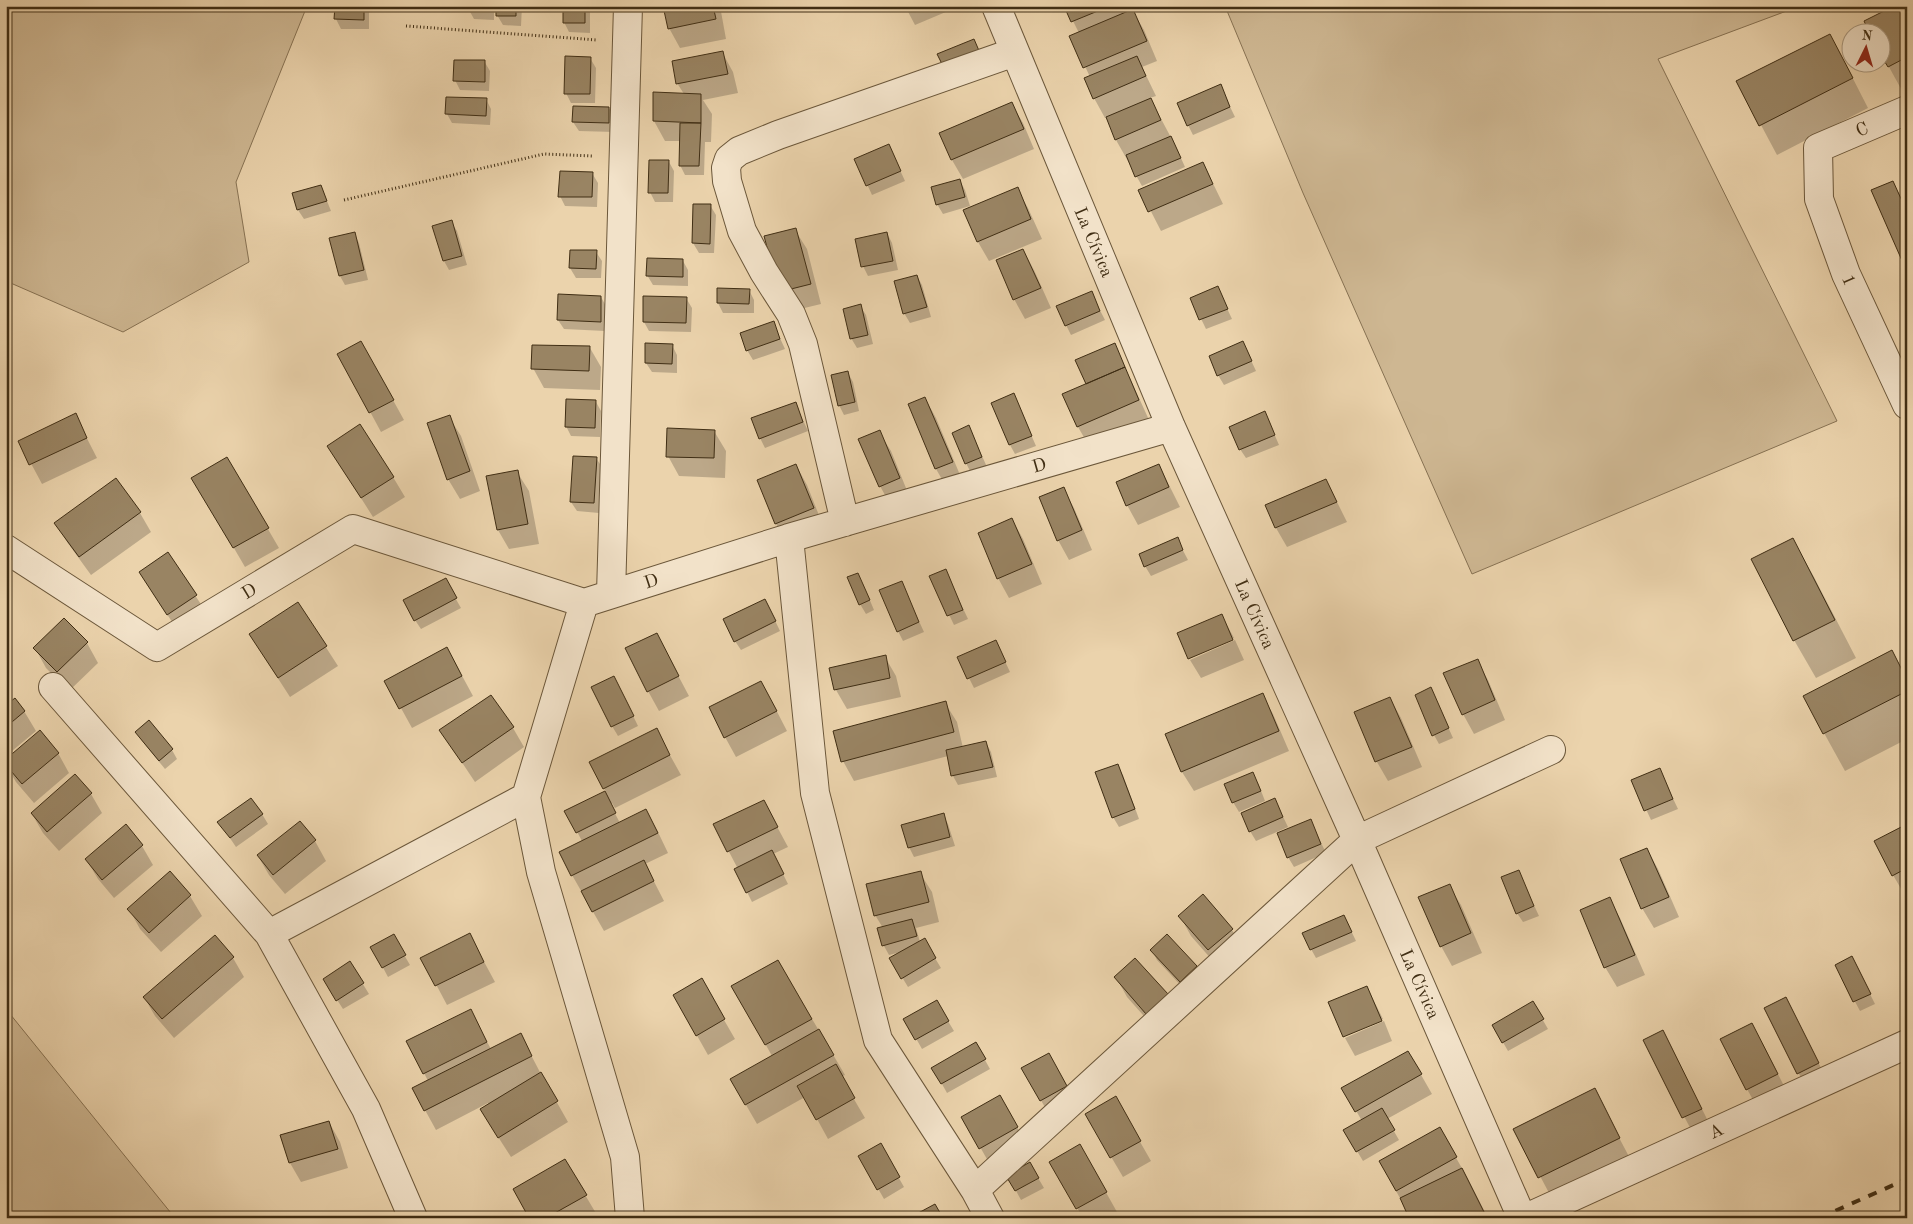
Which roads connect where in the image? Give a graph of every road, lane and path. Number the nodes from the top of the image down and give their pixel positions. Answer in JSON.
{"nodes":[{"id":1,"x":628,"y":6,"type":"edge"},
{"id":2,"x":996,"y":6,"type":"edge"},
{"id":3,"x":406,"y":26,"type":"dead end"},
{"id":4,"x":627,"y":43,"type":"junction"},
{"id":5,"x":1015,"y":52,"type":"junction"},
{"id":6,"x":1907,"y":110,"type":"edge"},
{"id":7,"x":1818,"y":148,"type":"joint"},
{"id":8,"x":624,"y":158,"type":"junction"},
{"id":9,"x":344,"y":200,"type":"dead end"},
{"id":10,"x":1907,"y":405,"type":"edge"},
{"id":11,"x":1171,"y":427,"type":"junction"},
{"id":12,"x":845,"y":522,"type":"junction"},
{"id":13,"x":789,"y":538,"type":"junction"},
{"id":14,"x":6,"y":549,"type":"edge"},
{"id":15,"x":611,"y":594,"type":"junction"},
{"id":16,"x":584,"y":603,"type":"junction"},
{"id":17,"x":53,"y":687,"type":"dead end"},
{"id":18,"x":1551,"y":750,"type":"dead end"},
{"id":19,"x":526,"y":797,"type":"junction"},
{"id":20,"x":1357,"y":840,"type":"junction"},
{"id":21,"x":269,"y":934,"type":"junction"},
{"id":22,"x":1907,"y":1044,"type":"edge"},
{"id":23,"x":975,"y":1190,"type":"junction"},
{"id":24,"x":412,"y":1218,"type":"edge"},
{"id":25,"x":630,"y":1218,"type":"edge"},
{"id":26,"x":990,"y":1218,"type":"edge"},
{"id":27,"x":1522,"y":1218,"type":"edge"},
{"id":28,"x":1526,"y":1218,"type":"edge"}],
"edges":[{"from":1,"to":4,"type":"street"},
{"from":2,"to":5,"type":"street","name":"La Cívica"},
{"from":3,"to":4,"type":"path"},
{"from":4,"to":8,"type":"street"},
{"from":5,"to":11,"type":"street","name":"La Cívica"},
{"from":5,"to":12,"type":"street"},
{"from":6,"to":7,"type":"street","name":"C"},
{"from":7,"to":10,"type":"street","name":"1"},
{"from":8,"to":9,"type":"path"},
{"from":8,"to":15,"type":"street"},
{"from":11,"to":12,"type":"street","name":"D"},
{"from":11,"to":20,"type":"street","name":"La Cívica"},
{"from":12,"to":13,"type":"street","name":"D"},
{"from":13,"to":15,"type":"street","name":"D"},
{"from":13,"to":23,"type":"street"},
{"from":14,"to":16,"type":"street","name":"D"},
{"from":15,"to":16,"type":"street","name":"D"},
{"from":16,"to":19,"type":"street"},
{"from":17,"to":21,"type":"street"},
{"from":18,"to":20,"type":"street"},
{"from":19,"to":21,"type":"street"},
{"from":19,"to":25,"type":"street"},
{"from":20,"to":23,"type":"street"},
{"from":20,"to":27,"type":"street","name":"La Cívica"},
{"from":21,"to":24,"type":"street"},
{"from":22,"to":28,"type":"street","name":"A"},
{"from":23,"to":26,"type":"street"}]}
